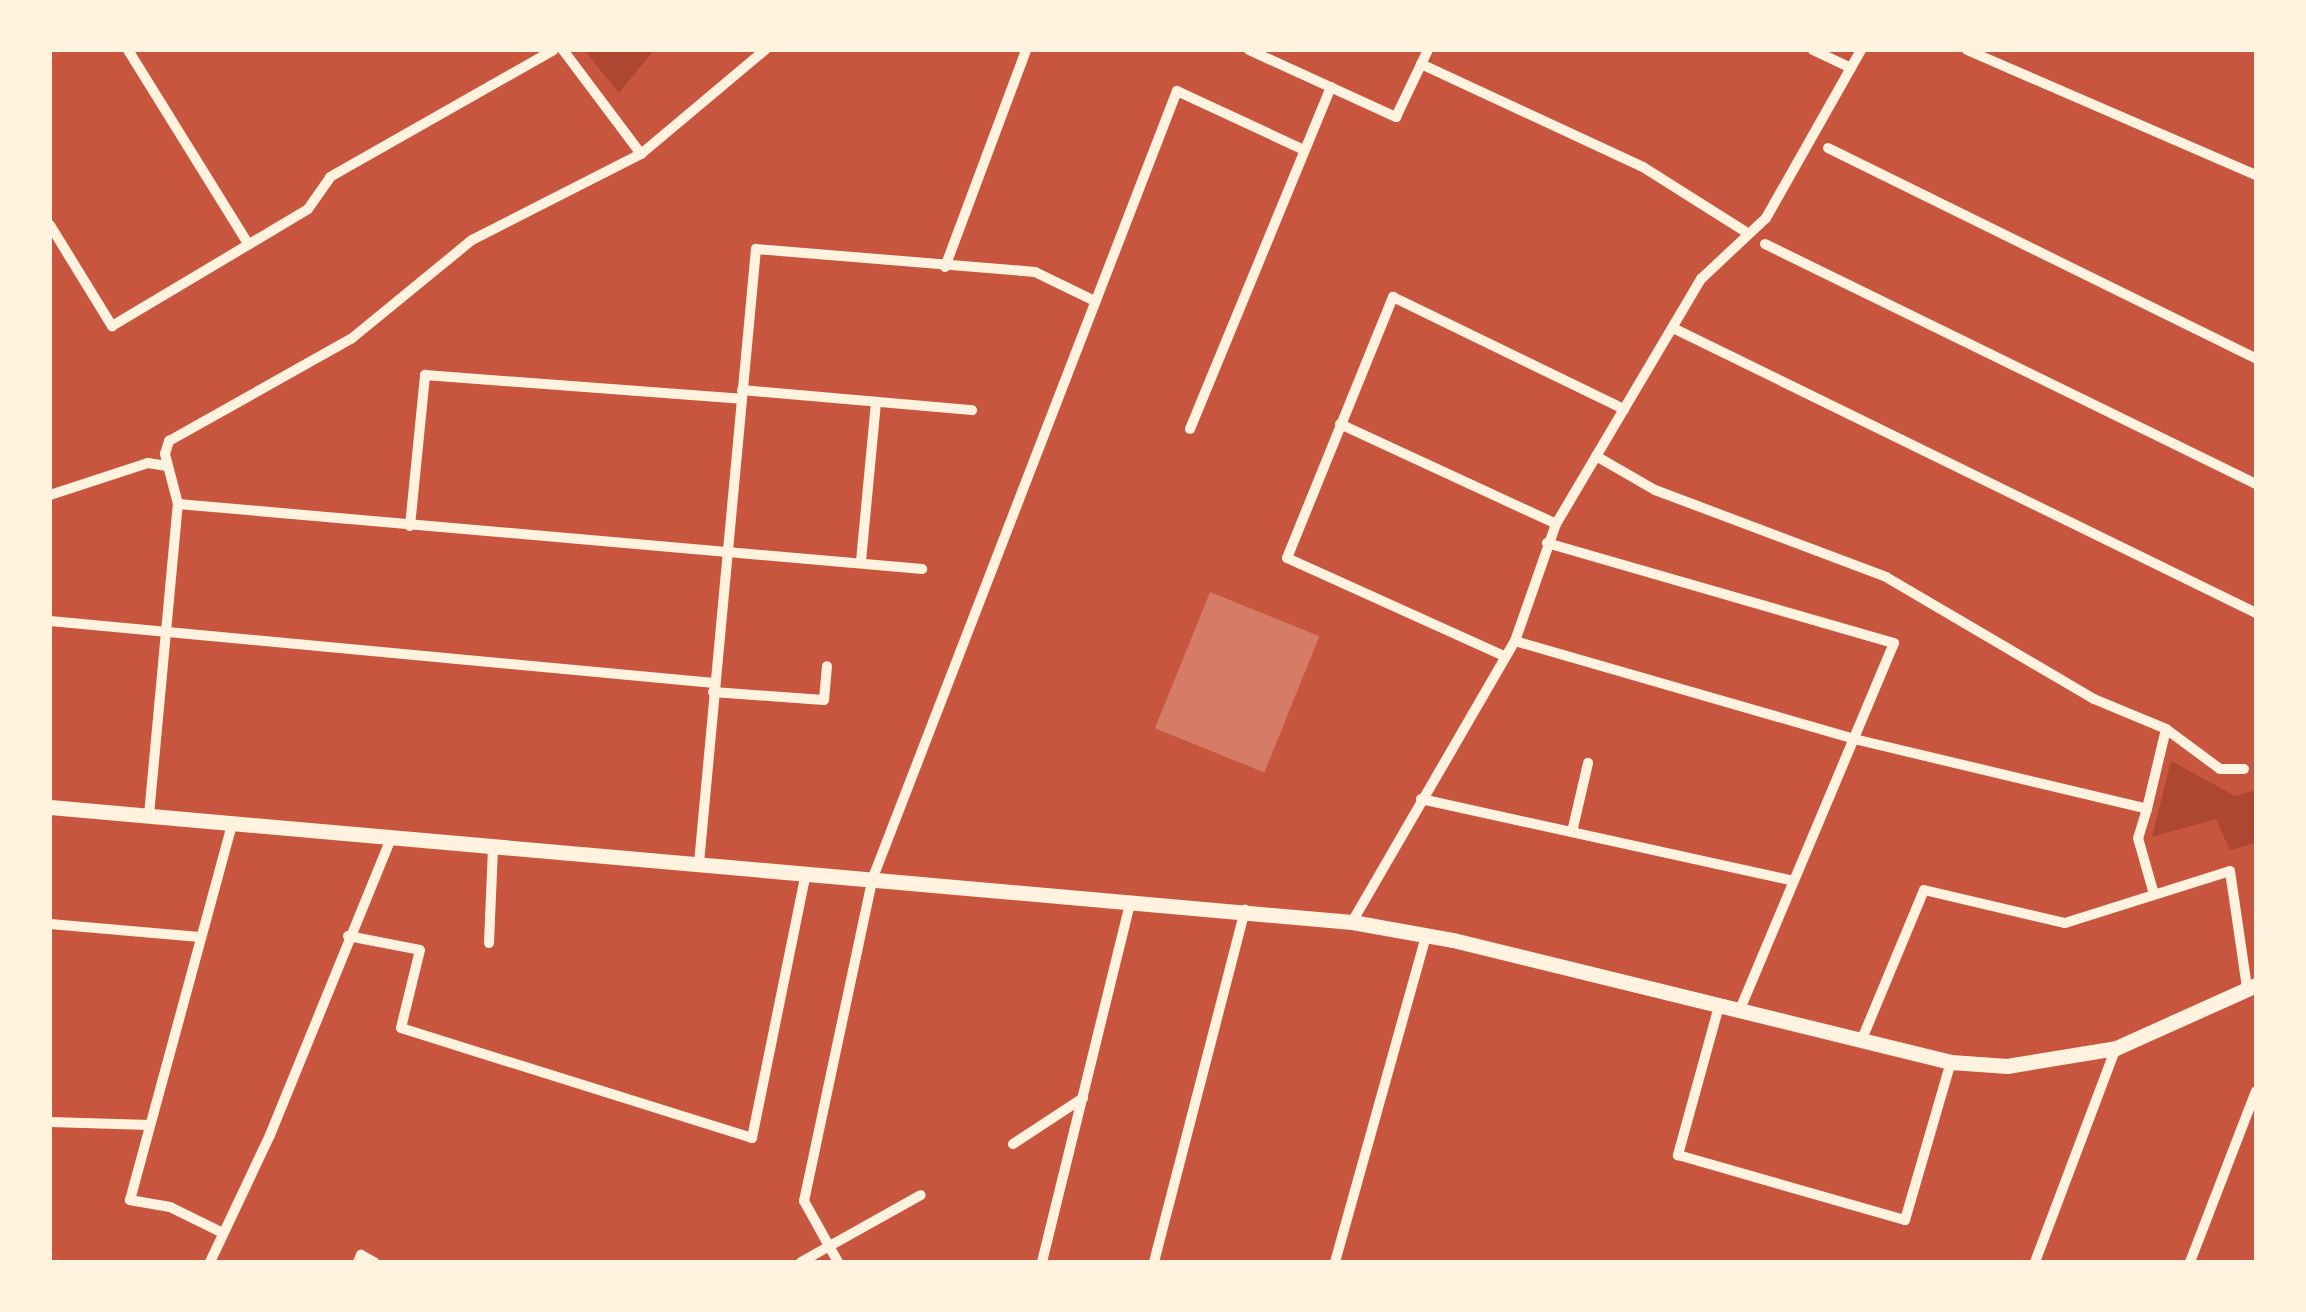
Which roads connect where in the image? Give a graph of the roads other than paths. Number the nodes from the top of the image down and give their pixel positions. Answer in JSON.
{"nodes":[{"id":1,"x":128,"y":50,"type":"edge"},
{"id":2,"x":554,"y":50,"type":"edge"},
{"id":3,"x":562,"y":50,"type":"edge"},
{"id":4,"x":766,"y":50,"type":"edge"},
{"id":5,"x":1026,"y":50,"type":"edge"},
{"id":6,"x":1249,"y":50,"type":"edge"},
{"id":7,"x":1428,"y":50,"type":"edge"},
{"id":8,"x":1813,"y":50,"type":"edge"},
{"id":9,"x":1861,"y":50,"type":"edge"},
{"id":10,"x":1967,"y":50,"type":"edge"},
{"id":11,"x":1422,"y":64,"type":"junction"},
{"id":12,"x":1851,"y":68,"type":"junction"},
{"id":13,"x":1331,"y":87,"type":"junction"},
{"id":14,"x":1828,"y":148,"type":"dead end"},
{"id":15,"x":1304,"y":150,"type":"junction"},
{"id":16,"x":641,"y":154,"type":"junction"},
{"id":17,"x":2256,"y":176,"type":"edge"},
{"id":18,"x":50,"y":224,"type":"edge"},
{"id":19,"x":1749,"y":234,"type":"junction"},
{"id":20,"x":1765,"y":244,"type":"dead end"},
{"id":21,"x":249,"y":245,"type":"junction"},
{"id":22,"x":945,"y":267,"type":"junction"},
{"id":23,"x":1095,"y":301,"type":"junction"},
{"id":24,"x":1673,"y":328,"type":"junction"},
{"id":25,"x":2256,"y":359,"type":"edge"},
{"id":26,"x":741,"y":394,"type":"junction"},
{"id":27,"x":876,"y":402,"type":"junction"},
{"id":28,"x":1624,"y":409,"type":"junction"},
{"id":29,"x":972,"y":410,"type":"dead end"},
{"id":30,"x":1340,"y":424,"type":"junction"},
{"id":31,"x":1190,"y":429,"type":"dead end"},
{"id":32,"x":1596,"y":456,"type":"junction"},
{"id":33,"x":167,"y":466,"type":"junction"},
{"id":34,"x":2256,"y":484,"type":"edge"},
{"id":35,"x":50,"y":495,"type":"edge"},
{"id":36,"x":178,"y":504,"type":"junction"},
{"id":37,"x":1556,"y":524,"type":"junction"},
{"id":38,"x":410,"y":526,"type":"junction"},
{"id":39,"x":1547,"y":543,"type":"junction"},
{"id":40,"x":726,"y":554,"type":"junction"},
{"id":41,"x":861,"y":561,"type":"junction"},
{"id":42,"x":922,"y":569,"type":"dead end"},
{"id":43,"x":2256,"y":613,"type":"edge"},
{"id":44,"x":50,"y":621,"type":"edge"},
{"id":45,"x":166,"y":631,"type":"junction"},
{"id":46,"x":1515,"y":641,"type":"junction"},
{"id":47,"x":1504,"y":656,"type":"junction"},
{"id":48,"x":827,"y":666,"type":"dead end"},
{"id":49,"x":714,"y":688,"type":"junction"},
{"id":50,"x":2166,"y":729,"type":"junction"},
{"id":51,"x":1850,"y":738,"type":"junction"},
{"id":52,"x":1588,"y":763,"type":"dead end"},
{"id":53,"x":2244,"y":769,"type":"dead end"},
{"id":54,"x":1420,"y":799,"type":"junction"},
{"id":55,"x":50,"y":807,"type":"edge"},
{"id":56,"x":2147,"y":809,"type":"junction"},
{"id":57,"x":149,"y":815,"type":"junction"},
{"id":58,"x":233,"y":822,"type":"junction"},
{"id":59,"x":1572,"y":832,"type":"junction"},
{"id":60,"x":392,"y":836,"type":"junction"},
{"id":61,"x":493,"y":846,"type":"junction"},
{"id":62,"x":699,"y":863,"type":"junction"},
{"id":63,"x":806,"y":873,"type":"junction"},
{"id":64,"x":872,"y":880,"type":"junction"},
{"id":65,"x":1790,"y":880,"type":"junction"},
{"id":66,"x":2154,"y":894,"type":"junction"},
{"id":67,"x":1131,"y":900,"type":"junction"},
{"id":68,"x":1246,"y":909,"type":"junction"},
{"id":69,"x":1352,"y":922,"type":"junction"},
{"id":70,"x":50,"y":924,"type":"edge"},
{"id":71,"x":1426,"y":935,"type":"junction"},
{"id":72,"x":348,"y":936,"type":"junction"},
{"id":73,"x":199,"y":937,"type":"junction"},
{"id":74,"x":489,"y":942,"type":"dead end"},
{"id":75,"x":2251,"y":986,"type":"edge"},
{"id":76,"x":1720,"y":1006,"type":"junction"},
{"id":77,"x":1740,"y":1010,"type":"junction"},
{"id":78,"x":1862,"y":1040,"type":"junction"},
{"id":79,"x":2116,"y":1048,"type":"junction"},
{"id":80,"x":1951,"y":1062,"type":"junction"},
{"id":81,"x":2256,"y":1091,"type":"edge"},
{"id":82,"x":1083,"y":1098,"type":"junction"},
{"id":83,"x":50,"y":1122,"type":"edge"},
{"id":84,"x":150,"y":1125,"type":"junction"},
{"id":85,"x":1013,"y":1144,"type":"dead end"},
{"id":86,"x":921,"y":1195,"type":"dead end"},
{"id":87,"x":223,"y":1233,"type":"junction"},
{"id":88,"x":829,"y":1247,"type":"junction"},
{"id":89,"x":210,"y":1262,"type":"edge"},
{"id":90,"x":358,"y":1262,"type":"edge"},
{"id":91,"x":374,"y":1262,"type":"edge"},
{"id":92,"x":801,"y":1262,"type":"edge"},
{"id":93,"x":838,"y":1262,"type":"edge"},
{"id":94,"x":1042,"y":1262,"type":"edge"},
{"id":95,"x":1154,"y":1262,"type":"edge"},
{"id":96,"x":1334,"y":1262,"type":"edge"},
{"id":97,"x":2035,"y":1262,"type":"edge"},
{"id":98,"x":2190,"y":1262,"type":"edge"}],
"edges":[{"from":1,"to":21,"type":"street"},
{"from":2,"to":21,"type":"street"},
{"from":3,"to":16,"type":"street"},
{"from":4,"to":16,"type":"street"},
{"from":5,"to":22,"type":"street"},
{"from":6,"to":13,"type":"street"},
{"from":7,"to":11,"type":"street"},
{"from":8,"to":12,"type":"street"},
{"from":9,"to":12,"type":"street"},
{"from":10,"to":17,"type":"street"},
{"from":11,"to":13,"type":"street"},
{"from":11,"to":19,"type":"street"},
{"from":12,"to":19,"type":"street"},
{"from":13,"to":15,"type":"street"},
{"from":14,"to":25,"type":"street"},
{"from":15,"to":23,"type":"street"},
{"from":15,"to":31,"type":"street"},
{"from":16,"to":33,"type":"street"},
{"from":18,"to":21,"type":"street"},
{"from":19,"to":24,"type":"street"},
{"from":20,"to":34,"type":"street"},
{"from":22,"to":23,"type":"street"},
{"from":22,"to":26,"type":"street"},
{"from":23,"to":64,"type":"street"},
{"from":24,"to":28,"type":"street"},
{"from":24,"to":43,"type":"street"},
{"from":26,"to":27,"type":"street"},
{"from":26,"to":38,"type":"street"},
{"from":26,"to":40,"type":"street"},
{"from":27,"to":29,"type":"street"},
{"from":27,"to":41,"type":"street"},
{"from":28,"to":30,"type":"street"},
{"from":28,"to":32,"type":"street"},
{"from":30,"to":37,"type":"street"},
{"from":30,"to":47,"type":"street"},
{"from":32,"to":37,"type":"street"},
{"from":32,"to":50,"type":"street"},
{"from":33,"to":35,"type":"street"},
{"from":33,"to":36,"type":"street"},
{"from":36,"to":38,"type":"street"},
{"from":36,"to":45,"type":"street"},
{"from":37,"to":39,"type":"street"},
{"from":38,"to":40,"type":"street"},
{"from":39,"to":46,"type":"street"},
{"from":39,"to":51,"type":"street"},
{"from":40,"to":41,"type":"street"},
{"from":40,"to":49,"type":"street"},
{"from":41,"to":42,"type":"street"},
{"from":44,"to":45,"type":"street"},
{"from":45,"to":49,"type":"street"},
{"from":45,"to":57,"type":"street"},
{"from":46,"to":47,"type":"street"},
{"from":46,"to":51,"type":"street"},
{"from":47,"to":54,"type":"street"},
{"from":48,"to":49,"type":"street"},
{"from":49,"to":62,"type":"street"},
{"from":50,"to":53,"type":"street"},
{"from":50,"to":56,"type":"street"},
{"from":51,"to":56,"type":"street"},
{"from":51,"to":65,"type":"street"},
{"from":52,"to":59,"type":"street"},
{"from":54,"to":59,"type":"street"},
{"from":54,"to":69,"type":"street"},
{"from":55,"to":57,"type":"street"},
{"from":56,"to":66,"type":"street"},
{"from":57,"to":58,"type":"street"},
{"from":58,"to":60,"type":"street"},
{"from":58,"to":73,"type":"street"},
{"from":59,"to":65,"type":"street"},
{"from":60,"to":61,"type":"street"},
{"from":60,"to":72,"type":"street"},
{"from":61,"to":62,"type":"street"},
{"from":61,"to":74,"type":"street"},
{"from":62,"to":63,"type":"street"},
{"from":63,"to":64,"type":"street"},
{"from":63,"to":72,"type":"street"},
{"from":64,"to":67,"type":"street"},
{"from":64,"to":88,"type":"street"},
{"from":65,"to":77,"type":"street"},
{"from":66,"to":75,"type":"street"},
{"from":66,"to":78,"type":"street"},
{"from":67,"to":68,"type":"street"},
{"from":67,"to":82,"type":"street"},
{"from":68,"to":69,"type":"street"},
{"from":68,"to":95,"type":"street"},
{"from":69,"to":71,"type":"street"},
{"from":70,"to":73,"type":"street"},
{"from":71,"to":76,"type":"street"},
{"from":71,"to":96,"type":"street"},
{"from":72,"to":87,"type":"street"},
{"from":73,"to":84,"type":"street"},
{"from":75,"to":79,"type":"street"},
{"from":76,"to":77,"type":"street"},
{"from":76,"to":80,"type":"street"},
{"from":77,"to":78,"type":"street"},
{"from":78,"to":80,"type":"street"},
{"from":79,"to":80,"type":"street"},
{"from":79,"to":97,"type":"street"},
{"from":81,"to":98,"type":"street"},
{"from":82,"to":85,"type":"street"},
{"from":82,"to":94,"type":"street"},
{"from":83,"to":84,"type":"street"},
{"from":84,"to":87,"type":"street"},
{"from":86,"to":88,"type":"street"},
{"from":87,"to":89,"type":"street"},
{"from":88,"to":92,"type":"street"},
{"from":88,"to":93,"type":"street"},
{"from":90,"to":91,"type":"street"}]}
